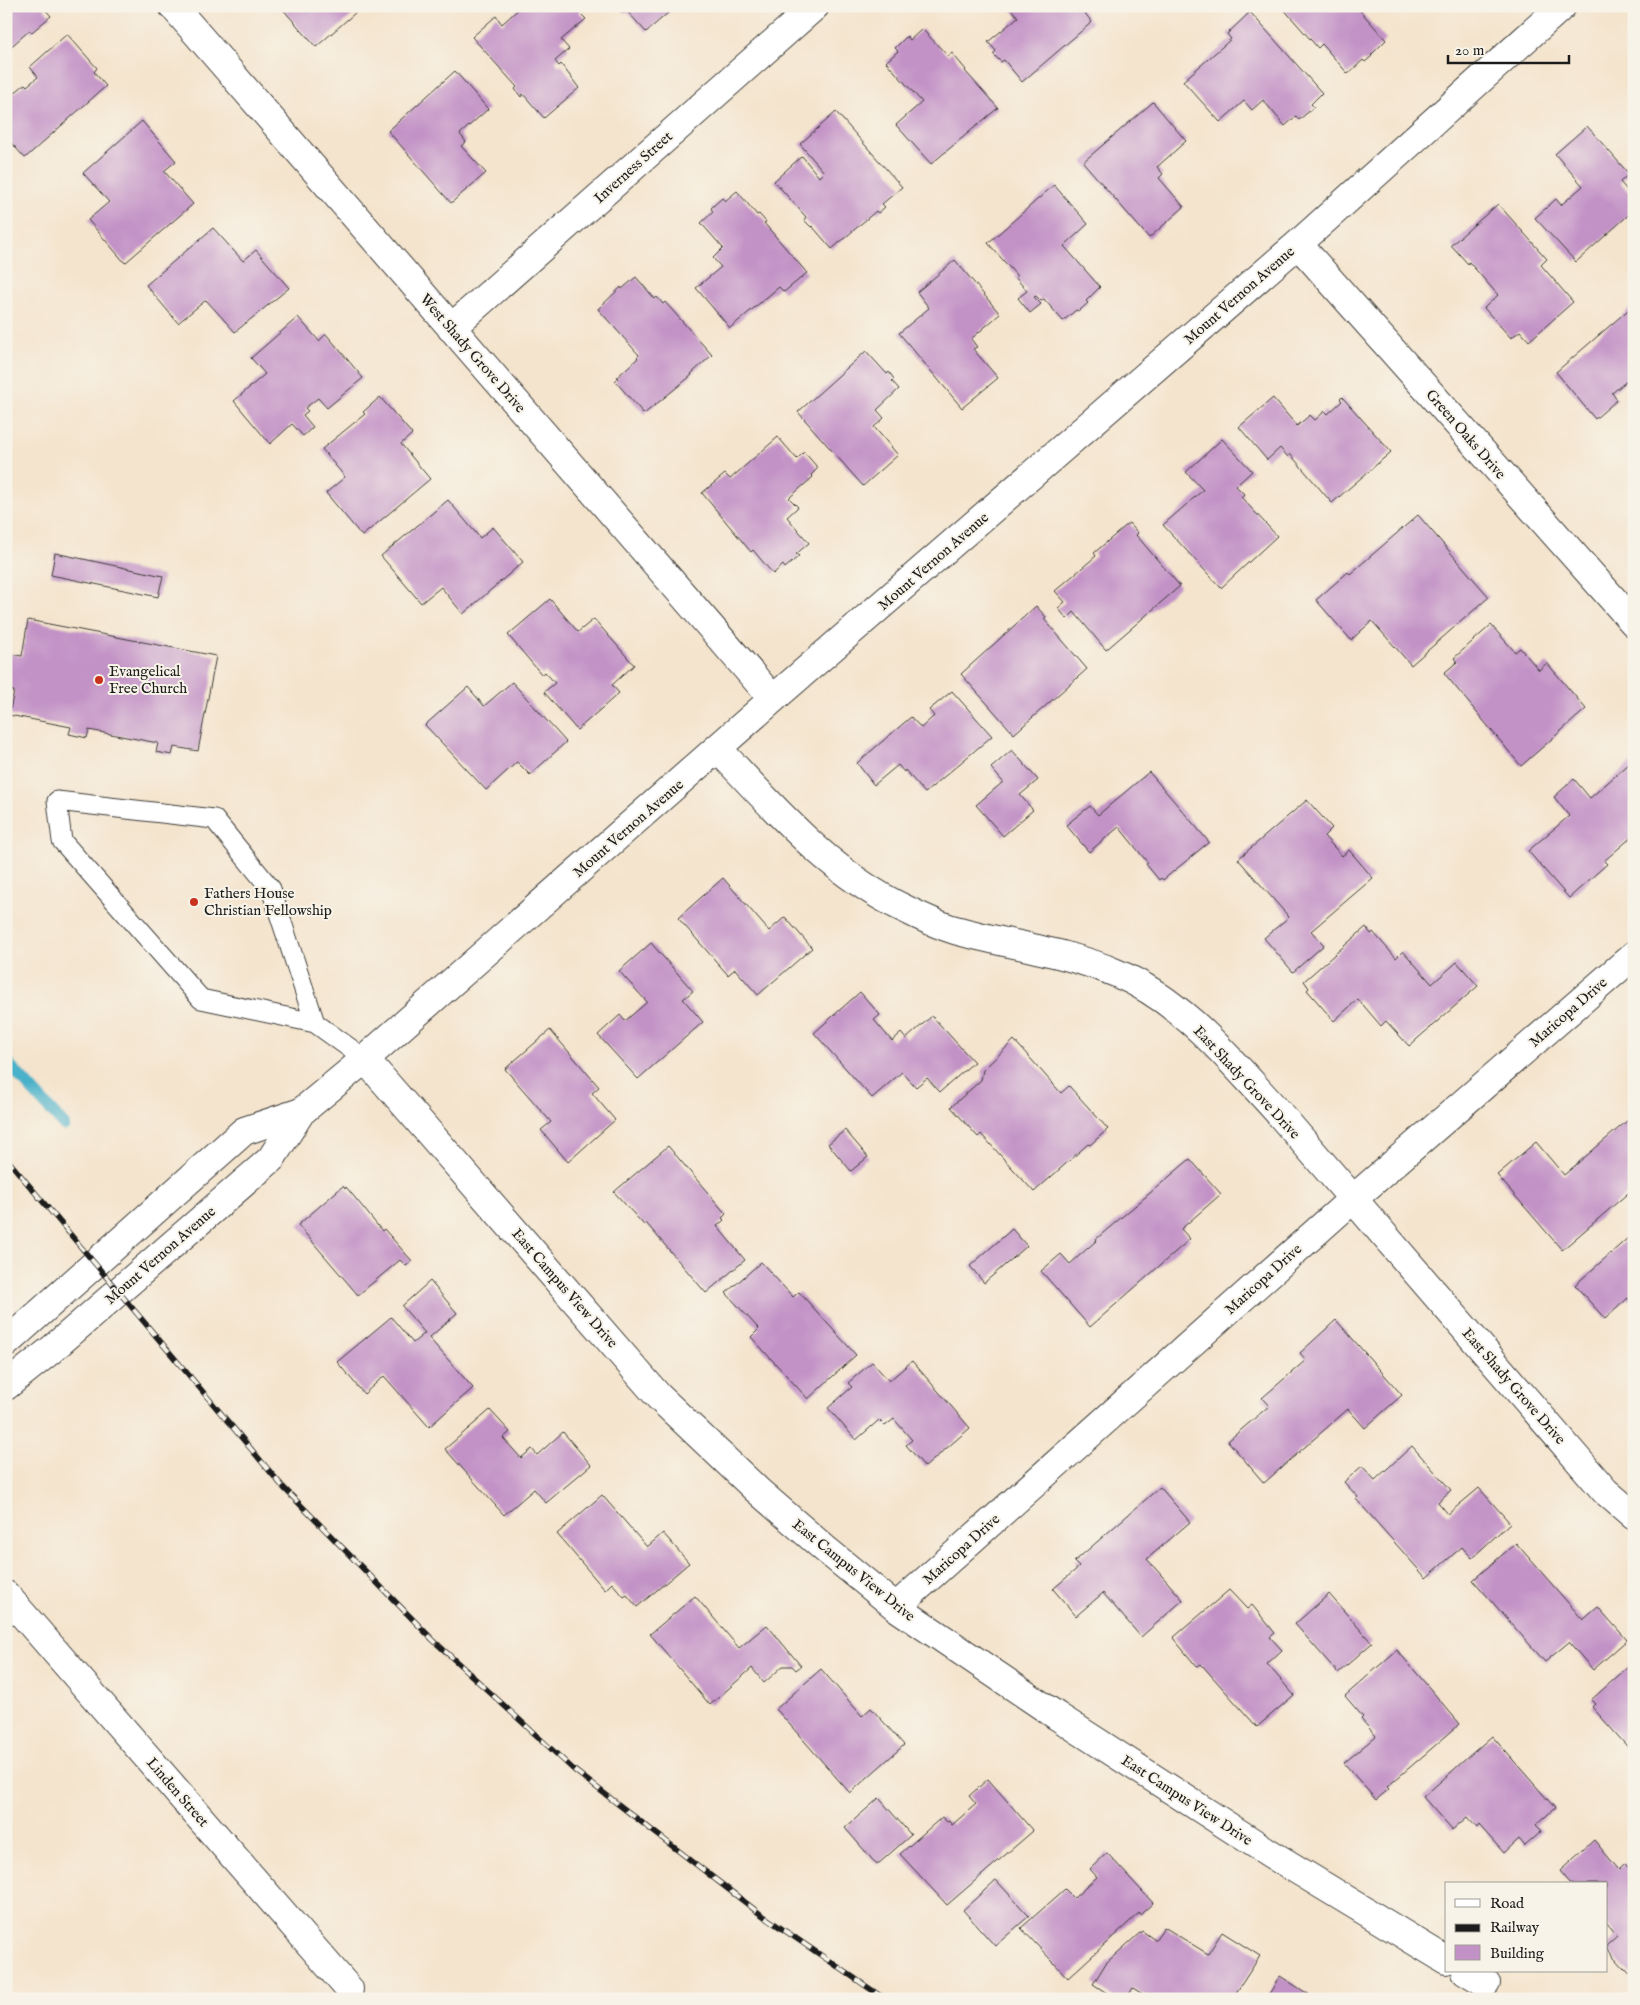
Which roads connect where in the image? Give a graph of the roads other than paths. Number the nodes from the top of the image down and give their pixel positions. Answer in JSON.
{"nodes":[{"id":1,"x":173,"y":6,"type":"edge"},
{"id":2,"x":815,"y":6,"type":"edge"},
{"id":3,"x":1562,"y":6,"type":"edge"},
{"id":4,"x":1298,"y":244,"type":"junction"},
{"id":5,"x":451,"y":328,"type":"junction"},
{"id":6,"x":1634,"y":624,"type":"edge"},
{"id":7,"x":773,"y":700,"type":"junction"},
{"id":8,"x":718,"y":749,"type":"junction"},
{"id":9,"x":1634,"y":955,"type":"edge"},
{"id":10,"x":315,"y":1023,"type":"junction"},
{"id":11,"x":365,"y":1059,"type":"junction"},
{"id":12,"x":301,"y":1112,"type":"junction"},
{"id":13,"x":1353,"y":1199,"type":"junction"},
{"id":14,"x":6,"y":1343,"type":"edge"},
{"id":15,"x":6,"y":1386,"type":"edge"},
{"id":16,"x":1634,"y":1516,"type":"edge"},
{"id":17,"x":6,"y":1595,"type":"edge"},
{"id":18,"x":896,"y":1607,"type":"junction"},
{"id":19,"x":1445,"y":1959,"type":"edge"},
{"id":20,"x":349,"y":1989,"type":"dead end"}],
"edges":[{"from":1,"to":5,"type":"street","name":"West Shady Grove Drive"},
{"from":2,"to":5,"type":"street","name":"Inverness Street"},
{"from":3,"to":4,"type":"street","name":"Mount Vernon Avenue"},
{"from":4,"to":6,"type":"street","name":"Green Oaks Drive"},
{"from":4,"to":7,"type":"street","name":"Mount Vernon Avenue"},
{"from":5,"to":7,"type":"street","name":"West Shady Grove Drive"},
{"from":7,"to":8,"type":"street","name":"Mount Vernon Avenue"},
{"from":8,"to":11,"type":"street","name":"Mount Vernon Avenue"},
{"from":8,"to":13,"type":"street","name":"East Shady Grove Drive"},
{"from":9,"to":13,"type":"street","name":"Maricopa Drive"},
{"from":10,"to":10,"type":"lane"},
{"from":10,"to":11,"type":"lane"},
{"from":11,"to":12,"type":"street","name":"Mount Vernon Avenue"},
{"from":11,"to":18,"type":"street","name":"East Campus View Drive"},
{"from":12,"to":14,"type":"street","name":"Mount Vernon Avenue"},
{"from":12,"to":15,"type":"street","name":"Mount Vernon Avenue"},
{"from":13,"to":16,"type":"street","name":"East Shady Grove Drive"},
{"from":13,"to":18,"type":"street","name":"Maricopa Drive"},
{"from":17,"to":20,"type":"street","name":"Linden Street"},
{"from":18,"to":19,"type":"street","name":"East Campus View Drive"}]}
